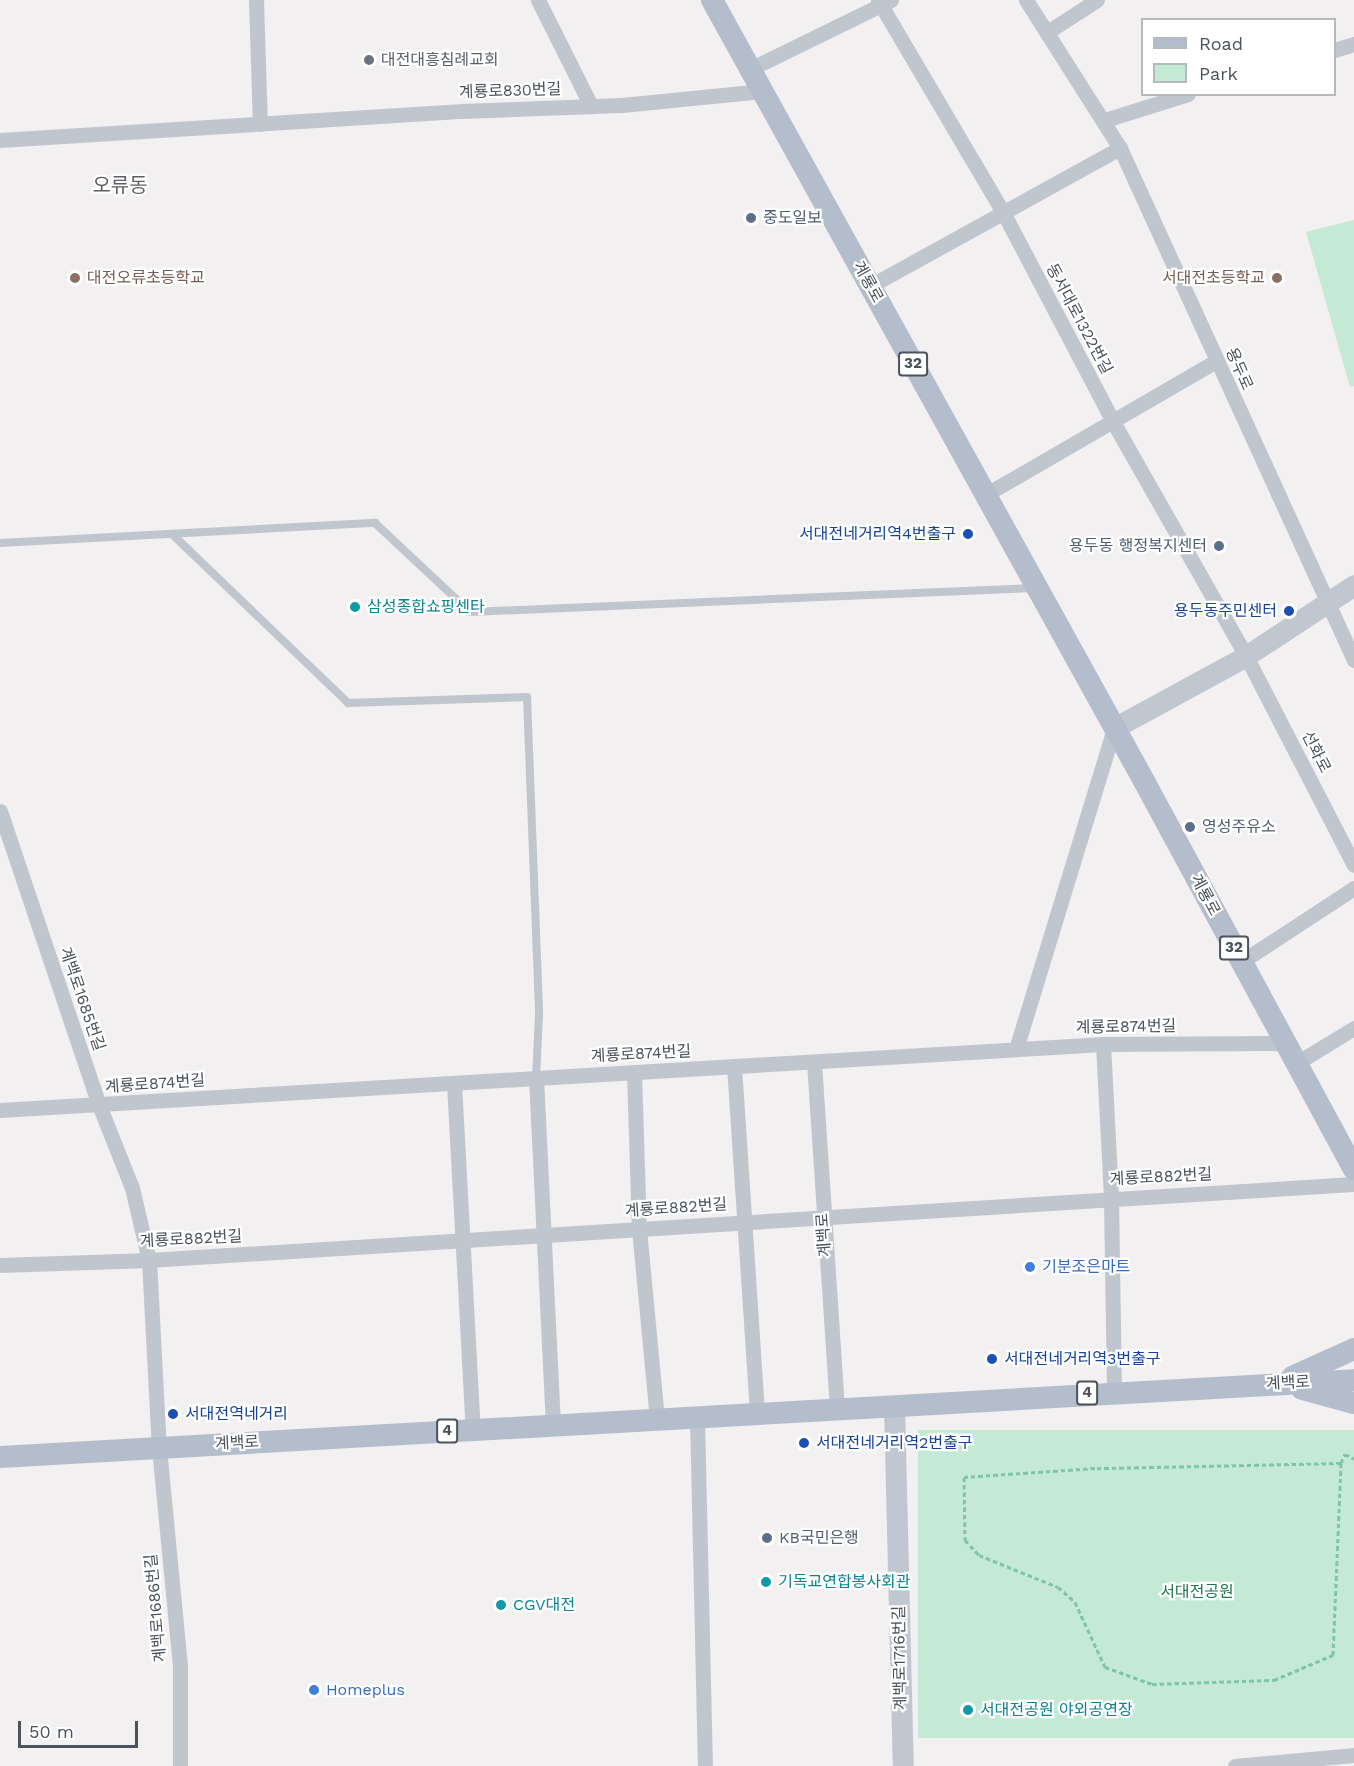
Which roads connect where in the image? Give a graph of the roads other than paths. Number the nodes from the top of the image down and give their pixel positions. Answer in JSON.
{"nodes":[{"id":1,"x":256,"y":0,"type":"edge"},
{"id":2,"x":538,"y":0,"type":"edge"},
{"id":3,"x":712,"y":0,"type":"edge"},
{"id":4,"x":1026,"y":0,"type":"edge"},
{"id":5,"x":1097,"y":0,"type":"edge"},
{"id":6,"x":883,"y":2,"type":"edge"},
{"id":7,"x":1048,"y":31,"type":"junction"},
{"id":8,"x":1354,"y":44,"type":"edge"},
{"id":9,"x":1336,"y":50,"type":"edge"},
{"id":10,"x":750,"y":69,"type":"junction"},
{"id":11,"x":762,"y":91,"type":"junction"},
{"id":12,"x":1182,"y":96,"type":"edge"},
{"id":13,"x":591,"y":106,"type":"junction"},
{"id":14,"x":1105,"y":120,"type":"junction"},
{"id":15,"x":260,"y":124,"type":"junction"},
{"id":16,"x":0,"y":140,"type":"edge"},
{"id":17,"x":1120,"y":148,"type":"junction"},
{"id":18,"x":1003,"y":212,"type":"junction"},
{"id":19,"x":870,"y":286,"type":"junction"},
{"id":20,"x":1216,"y":361,"type":"junction"},
{"id":21,"x":1112,"y":420,"type":"junction"},
{"id":22,"x":986,"y":495,"type":"junction"},
{"id":23,"x":173,"y":535,"type":"junction"},
{"id":24,"x":0,"y":543,"type":"edge"},
{"id":25,"x":1354,"y":585,"type":"edge"},
{"id":26,"x":1037,"y":588,"type":"junction"},
{"id":27,"x":1326,"y":604,"type":"junction"},
{"id":28,"x":1246,"y":656,"type":"junction"},
{"id":29,"x":1354,"y":660,"type":"edge"},
{"id":30,"x":1114,"y":728,"type":"junction"},
{"id":31,"x":0,"y":810,"type":"edge"},
{"id":32,"x":1354,"y":865,"type":"edge"},
{"id":33,"x":1354,"y":888,"type":"edge"},
{"id":34,"x":1241,"y":962,"type":"junction"},
{"id":35,"x":1354,"y":1028,"type":"edge"},
{"id":36,"x":1284,"y":1042,"type":"junction"},
{"id":37,"x":1102,"y":1044,"type":"junction"},
{"id":38,"x":1016,"y":1049,"type":"junction"},
{"id":39,"x":814,"y":1062,"type":"junction"},
{"id":40,"x":1295,"y":1064,"type":"junction"},
{"id":41,"x":734,"y":1066,"type":"junction"},
{"id":42,"x":634,"y":1072,"type":"junction"},
{"id":43,"x":536,"y":1078,"type":"junction"},
{"id":44,"x":454,"y":1083,"type":"junction"},
{"id":45,"x":99,"y":1105,"type":"junction"},
{"id":46,"x":0,"y":1110,"type":"edge"},
{"id":47,"x":1354,"y":1169,"type":"edge"},
{"id":48,"x":1354,"y":1184,"type":"edge"},
{"id":49,"x":1111,"y":1198,"type":"junction"},
{"id":50,"x":823,"y":1217,"type":"junction"},
{"id":51,"x":744,"y":1222,"type":"junction"},
{"id":52,"x":639,"y":1228,"type":"junction"},
{"id":53,"x":544,"y":1234,"type":"junction"},
{"id":54,"x":464,"y":1240,"type":"junction"},
{"id":55,"x":149,"y":1260,"type":"junction"},
{"id":56,"x":0,"y":1266,"type":"edge"},
{"id":57,"x":1354,"y":1349,"type":"edge"},
{"id":58,"x":1354,"y":1380,"type":"edge"},
{"id":59,"x":1280,"y":1383,"type":"junction"},
{"id":60,"x":1114,"y":1392,"type":"junction"},
{"id":61,"x":1354,"y":1403,"type":"edge"},
{"id":62,"x":894,"y":1406,"type":"junction"},
{"id":63,"x":837,"y":1409,"type":"junction"},
{"id":64,"x":757,"y":1413,"type":"junction"},
{"id":65,"x":697,"y":1417,"type":"junction"},
{"id":66,"x":657,"y":1419,"type":"junction"},
{"id":67,"x":553,"y":1425,"type":"junction"},
{"id":68,"x":473,"y":1430,"type":"junction"},
{"id":69,"x":159,"y":1448,"type":"junction"},
{"id":70,"x":0,"y":1457,"type":"edge"},
{"id":71,"x":1354,"y":1755,"type":"edge"},
{"id":72,"x":180,"y":1766,"type":"edge"},
{"id":73,"x":705,"y":1766,"type":"edge"},
{"id":74,"x":903,"y":1766,"type":"edge"},
{"id":75,"x":1235,"y":1766,"type":"edge"},
{"id":76,"x":1243,"y":1766,"type":"edge"}],
"edges":[{"from":1,"to":15,"type":"street"},
{"from":2,"to":13,"type":"street"},
{"from":3,"to":10,"type":"main road","name":"계룡로","number":"32"},
{"from":4,"to":7,"type":"street","name":"용두로"},
{"from":5,"to":7,"type":"street"},
{"from":6,"to":10,"type":"street"},
{"from":6,"to":18,"type":"street","name":"동서대로1322번길"},
{"from":7,"to":14,"type":"street","name":"용두로"},
{"from":8,"to":9,"type":"street"},
{"from":10,"to":11,"type":"main road","name":"계룡로","number":"32"},
{"from":11,"to":13,"type":"street","name":"계룡로830번길"},
{"from":11,"to":19,"type":"main road","name":"계룡로","number":"32"},
{"from":12,"to":14,"type":"street"},
{"from":13,"to":15,"type":"street","name":"계룡로830번길"},
{"from":14,"to":17,"type":"street","name":"용두로"},
{"from":15,"to":16,"type":"street","name":"계룡로830번길"},
{"from":17,"to":18,"type":"street"},
{"from":17,"to":20,"type":"street","name":"용두로"},
{"from":18,"to":19,"type":"street"},
{"from":18,"to":21,"type":"street","name":"동서대로1322번길"},
{"from":19,"to":22,"type":"main road","name":"계룡로","number":"32"},
{"from":20,"to":21,"type":"street"},
{"from":20,"to":27,"type":"street","name":"용두로"},
{"from":21,"to":22,"type":"street"},
{"from":21,"to":28,"type":"street","name":"동서대로1322번길"},
{"from":22,"to":26,"type":"main road","name":"계룡로","number":"32"},
{"from":23,"to":24,"type":"lane"},
{"from":23,"to":26,"type":"lane"},
{"from":23,"to":43,"type":"lane"},
{"from":25,"to":27,"type":"main road"},
{"from":26,"to":30,"type":"main road","name":"계룡로","number":"32"},
{"from":27,"to":28,"type":"main road"},
{"from":27,"to":29,"type":"street","name":"용두로"},
{"from":28,"to":30,"type":"main road"},
{"from":28,"to":32,"type":"street","name":"선화로"},
{"from":30,"to":34,"type":"main road","name":"계룡로","number":"32"},
{"from":30,"to":38,"type":"street"},
{"from":31,"to":45,"type":"street","name":"계백로1685번길"},
{"from":33,"to":34,"type":"street"},
{"from":34,"to":36,"type":"main road","name":"계룡로","number":"32"},
{"from":35,"to":40,"type":"street"},
{"from":36,"to":37,"type":"street","name":"계룡로874번길"},
{"from":36,"to":40,"type":"main road","name":"계룡로","number":"32"},
{"from":37,"to":38,"type":"street","name":"계룡로874번길"},
{"from":37,"to":49,"type":"street"},
{"from":38,"to":39,"type":"street","name":"계룡로874번길"},
{"from":39,"to":41,"type":"street","name":"계룡로874번길"},
{"from":39,"to":50,"type":"street","name":"계백로"},
{"from":40,"to":47,"type":"main road","name":"계룡로","number":"32"},
{"from":41,"to":42,"type":"street","name":"계룡로874번길"},
{"from":41,"to":51,"type":"street"},
{"from":42,"to":43,"type":"street","name":"계룡로874번길"},
{"from":42,"to":52,"type":"street"},
{"from":43,"to":44,"type":"street","name":"계룡로874번길"},
{"from":43,"to":53,"type":"street"},
{"from":44,"to":45,"type":"street","name":"계룡로874번길"},
{"from":44,"to":54,"type":"street"},
{"from":45,"to":46,"type":"street","name":"계룡로874번길"},
{"from":45,"to":55,"type":"street","name":"계백로1685번길"},
{"from":48,"to":49,"type":"street","name":"계룡로882번길"},
{"from":49,"to":50,"type":"street","name":"계룡로882번길"},
{"from":49,"to":60,"type":"street"},
{"from":50,"to":51,"type":"street","name":"계룡로882번길"},
{"from":50,"to":63,"type":"street","name":"계백로"},
{"from":51,"to":52,"type":"street","name":"계룡로882번길"},
{"from":51,"to":64,"type":"street"},
{"from":52,"to":53,"type":"street","name":"계룡로882번길"},
{"from":52,"to":66,"type":"street"},
{"from":53,"to":54,"type":"street","name":"계룡로882번길"},
{"from":53,"to":67,"type":"street"},
{"from":54,"to":55,"type":"street","name":"계룡로882번길"},
{"from":54,"to":68,"type":"street"},
{"from":55,"to":56,"type":"street","name":"계룡로882번길"},
{"from":55,"to":69,"type":"street","name":"계백로1685번길"},
{"from":57,"to":59,"type":"main road"},
{"from":58,"to":59,"type":"main road","name":"계백로","number":"4"},
{"from":59,"to":60,"type":"main road","name":"계백로","number":"4"},
{"from":59,"to":61,"type":"main road"},
{"from":60,"to":62,"type":"main road","name":"계백로","number":"4"},
{"from":62,"to":63,"type":"main road","name":"계백로","number":"4"},
{"from":62,"to":74,"type":"main road","name":"계백로1716번길"},
{"from":63,"to":64,"type":"main road","name":"계백로","number":"4"},
{"from":64,"to":65,"type":"main road","name":"계백로","number":"4"},
{"from":65,"to":66,"type":"main road","name":"계백로","number":"4"},
{"from":65,"to":73,"type":"street"},
{"from":66,"to":67,"type":"main road","name":"계백로","number":"4"},
{"from":67,"to":68,"type":"main road","name":"계백로","number":"4"},
{"from":68,"to":69,"type":"main road","name":"계백로","number":"4"},
{"from":69,"to":70,"type":"main road","name":"계백로","number":"4"},
{"from":69,"to":72,"type":"street","name":"계백로1686번길"},
{"from":71,"to":76,"type":"street"},
{"from":75,"to":76,"type":"street"}]}
